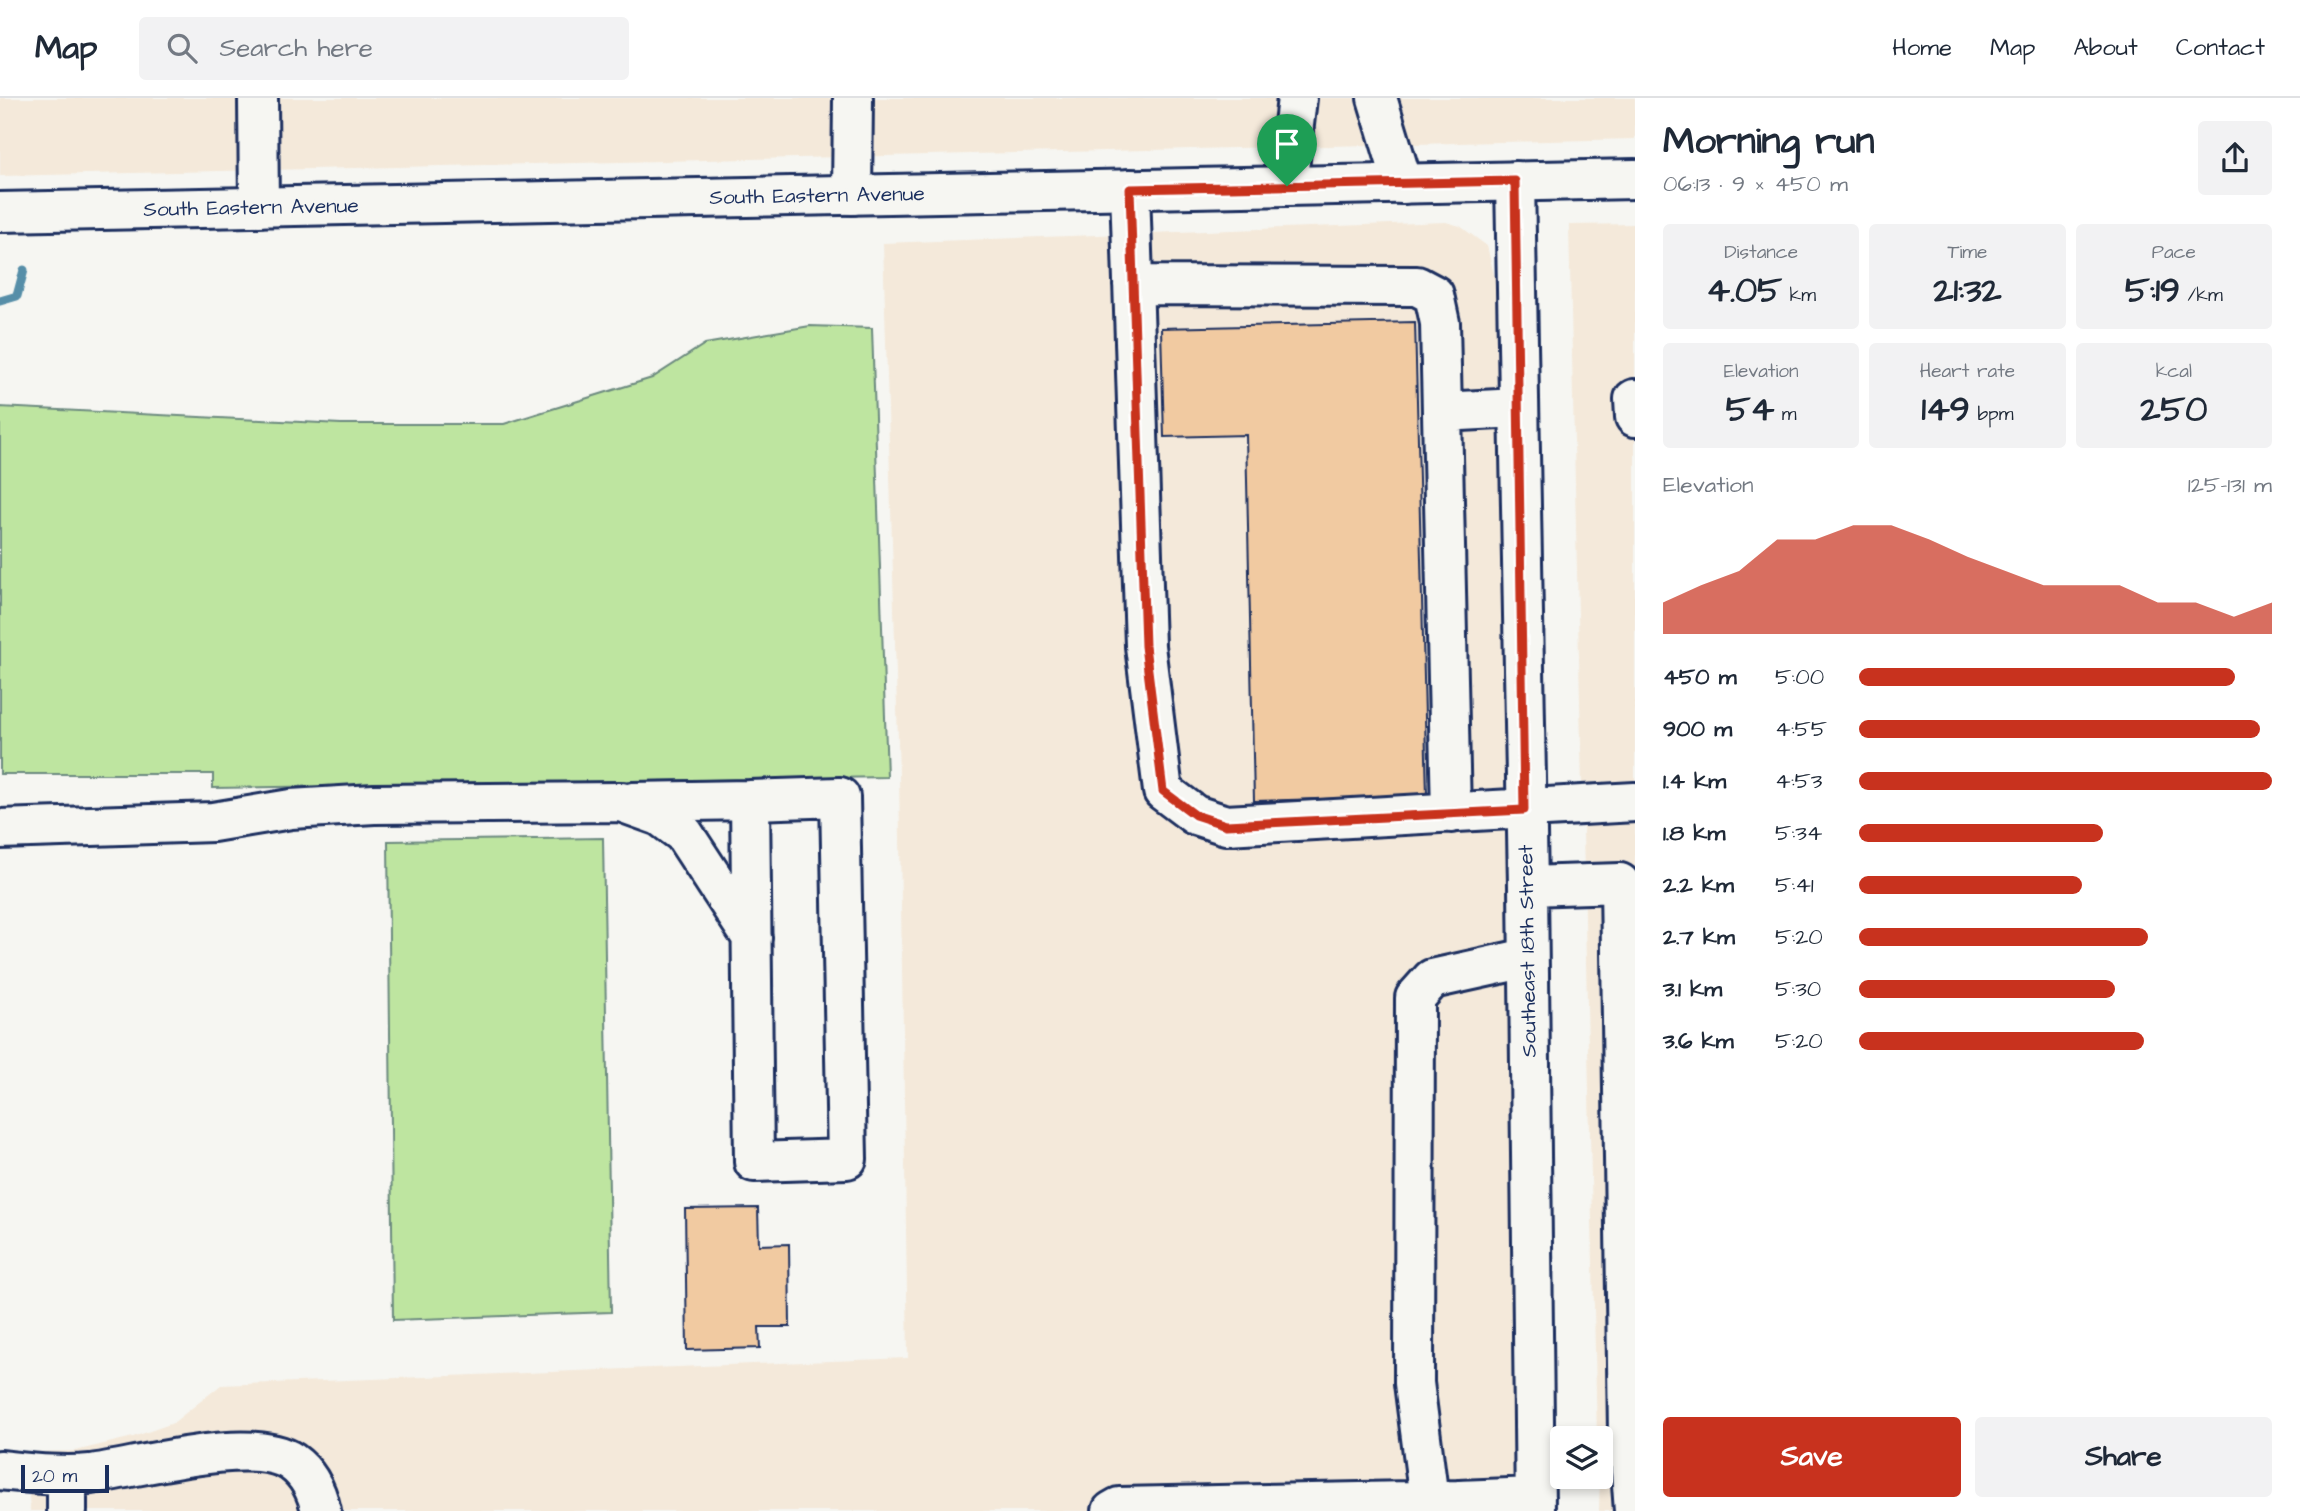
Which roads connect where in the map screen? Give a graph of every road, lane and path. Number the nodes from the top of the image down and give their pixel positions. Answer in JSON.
{"nodes":[{"id":1,"x":258,"y":98,"type":"edge"},
{"id":2,"x":853,"y":98,"type":"edge"},
{"id":3,"x":1297,"y":98,"type":"edge"},
{"id":4,"x":1377,"y":98,"type":"edge"},
{"id":5,"x":1635,"y":180,"type":"edge"},
{"id":6,"x":1515,"y":181,"type":"junction"},
{"id":7,"x":1403,"y":184,"type":"junction"},
{"id":8,"x":1287,"y":186,"type":"junction"},
{"id":9,"x":1130,"y":189,"type":"junction"},
{"id":10,"x":852,"y":195,"type":"junction"},
{"id":11,"x":259,"y":206,"type":"junction"},
{"id":12,"x":0,"y":212,"type":"edge"},
{"id":13,"x":1133,"y":285,"type":"junction"},
{"id":14,"x":1634,"y":399,"type":"edge"},
{"id":15,"x":1518,"y":408,"type":"junction"},
{"id":16,"x":1442,"y":412,"type":"junction"},
{"id":17,"x":1635,"y":417,"type":"edge"},
{"id":18,"x":750,"y":800,"type":"junction"},
{"id":19,"x":621,"y":802,"type":"junction"},
{"id":20,"x":1635,"y":802,"type":"edge"},
{"id":21,"x":1524,"y":810,"type":"junction"},
{"id":22,"x":1451,"y":813,"type":"junction"},
{"id":23,"x":0,"y":828,"type":"edge"},
{"id":24,"x":1528,"y":886,"type":"junction"},
{"id":25,"x":1628,"y":900,"type":"edge"},
{"id":26,"x":752,"y":938,"type":"junction"},
{"id":27,"x":1527,"y":958,"type":"junction"},
{"id":28,"x":1615,"y":1445,"type":"edge"},
{"id":29,"x":1548,"y":1446,"type":"edge"},
{"id":30,"x":0,"y":1470,"type":"edge"},
{"id":31,"x":67,"y":1493,"type":"edge"},
{"id":32,"x":1449,"y":1504,"type":"edge"},
{"id":33,"x":1535,"y":1504,"type":"edge"},
{"id":34,"x":321,"y":1511,"type":"edge"},
{"id":35,"x":1112,"y":1511,"type":"edge"},
{"id":36,"x":1634,"y":1511,"type":"edge"}],
"edges":[{"from":1,"to":11,"type":"main road"},
{"from":2,"to":10,"type":"main road"},
{"from":3,"to":8,"type":"main road"},
{"from":4,"to":7,"type":"main road"},
{"from":5,"to":6,"type":"main road","name":"South Eastern Avenue"},
{"from":6,"to":7,"type":"main road","name":"South Eastern Avenue"},
{"from":6,"to":15,"type":"main road","name":"Southeast 18th Street"},
{"from":7,"to":8,"type":"main road","name":"South Eastern Avenue"},
{"from":8,"to":9,"type":"main road","name":"South Eastern Avenue"},
{"from":9,"to":10,"type":"main road","name":"South Eastern Avenue"},
{"from":9,"to":13,"type":"main road"},
{"from":10,"to":11,"type":"main road","name":"South Eastern Avenue"},
{"from":11,"to":12,"type":"main road","name":"South Eastern Avenue"},
{"from":13,"to":16,"type":"main road"},
{"from":13,"to":22,"type":"main road"},
{"from":14,"to":17,"type":"main road"},
{"from":15,"to":16,"type":"main road"},
{"from":15,"to":21,"type":"main road","name":"Southeast 18th Street"},
{"from":16,"to":22,"type":"main road"},
{"from":18,"to":19,"type":"main road"},
{"from":18,"to":26,"type":"main road"},
{"from":18,"to":26,"type":"main road"},
{"from":19,"to":23,"type":"main road"},
{"from":19,"to":26,"type":"main road"},
{"from":20,"to":21,"type":"main road"},
{"from":21,"to":22,"type":"main road"},
{"from":21,"to":24,"type":"main road","name":"Southeast 18th Street"},
{"from":24,"to":25,"type":"main road"},
{"from":24,"to":27,"type":"main road","name":"Southeast 18th Street"},
{"from":25,"to":28,"type":"main road"},
{"from":27,"to":29,"type":"main road","name":"Southeast 18th Street"},
{"from":27,"to":32,"type":"main road"},
{"from":28,"to":36,"type":"main road"},
{"from":29,"to":33,"type":"main road","name":"Southeast 18th Street"},
{"from":30,"to":31,"type":"main road"},
{"from":31,"to":34,"type":"main road"},
{"from":32,"to":33,"type":"main road"},
{"from":32,"to":35,"type":"main road"}]}
